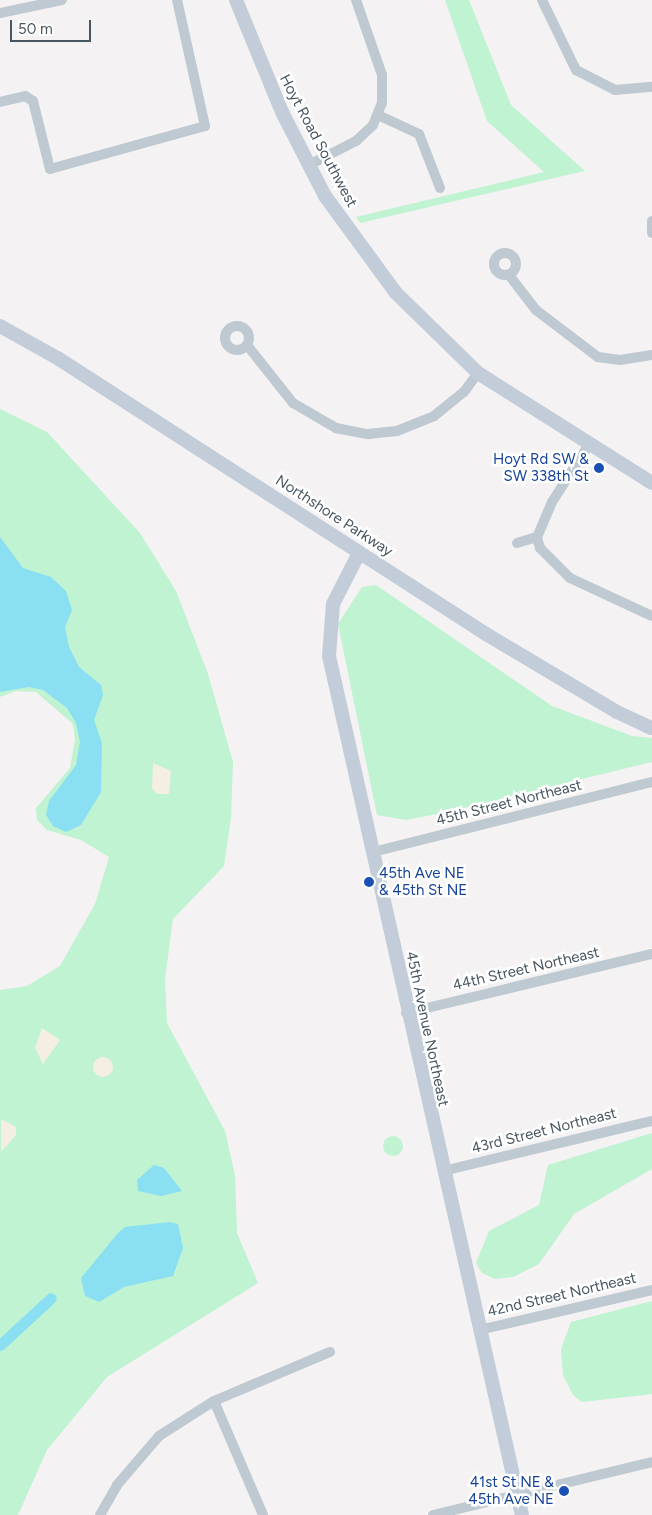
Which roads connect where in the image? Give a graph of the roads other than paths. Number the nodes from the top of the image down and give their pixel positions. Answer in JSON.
{"nodes":[{"id":1,"x":62,"y":0,"type":"edge"},
{"id":2,"x":176,"y":0,"type":"edge"},
{"id":3,"x":236,"y":0,"type":"edge"},
{"id":4,"x":356,"y":0,"type":"edge"},
{"id":5,"x":542,"y":0,"type":"edge"},
{"id":6,"x":0,"y":13,"type":"edge"},
{"id":7,"x":652,"y":87,"type":"edge"},
{"id":8,"x":0,"y":102,"type":"edge"},
{"id":9,"x":378,"y":115,"type":"junction"},
{"id":10,"x":309,"y":164,"type":"junction"},
{"id":11,"x":440,"y":188,"type":"dead end"},
{"id":12,"x":652,"y":221,"type":"edge"},
{"id":13,"x":652,"y":233,"type":"edge"},
{"id":14,"x":508,"y":275,"type":"dead end"},
{"id":15,"x":0,"y":326,"type":"edge"},
{"id":16,"x":247,"y":345,"type":"dead end"},
{"id":17,"x":652,"y":355,"type":"edge"},
{"id":18,"x":478,"y":373,"type":"junction"},
{"id":19,"x":588,"y":446,"type":"junction"},
{"id":20,"x":652,"y":483,"type":"edge"},
{"id":21,"x":537,"y":537,"type":"junction"},
{"id":22,"x":517,"y":543,"type":"dead end"},
{"id":23,"x":359,"y":553,"type":"junction"},
{"id":24,"x":652,"y":616,"type":"edge"},
{"id":25,"x":652,"y":728,"type":"edge"},
{"id":26,"x":652,"y":782,"type":"edge"},
{"id":27,"x":373,"y":852,"type":"junction"},
{"id":28,"x":652,"y":954,"type":"edge"},
{"id":29,"x":406,"y":1013,"type":"junction"},
{"id":30,"x":652,"y":1121,"type":"edge"},
{"id":31,"x":443,"y":1171,"type":"junction"},
{"id":32,"x":652,"y":1290,"type":"edge"},
{"id":33,"x":479,"y":1330,"type":"junction"},
{"id":34,"x":330,"y":1352,"type":"dead end"},
{"id":35,"x":214,"y":1401,"type":"junction"},
{"id":36,"x":652,"y":1462,"type":"edge"},
{"id":37,"x":517,"y":1496,"type":"junction"},
{"id":38,"x":100,"y":1515,"type":"edge"},
{"id":39,"x":263,"y":1515,"type":"edge"},
{"id":40,"x":433,"y":1515,"type":"edge"},
{"id":41,"x":522,"y":1515,"type":"edge"}],
"edges":[{"from":1,"to":6,"type":"street"},
{"from":2,"to":8,"type":"street"},
{"from":3,"to":10,"type":"street","name":"Hoyt Road Southwest"},
{"from":4,"to":9,"type":"street"},
{"from":5,"to":7,"type":"street"},
{"from":9,"to":10,"type":"street"},
{"from":9,"to":11,"type":"street"},
{"from":10,"to":18,"type":"street","name":"Hoyt Road Southwest"},
{"from":12,"to":13,"type":"street"},
{"from":14,"to":17,"type":"street"},
{"from":15,"to":23,"type":"street","name":"Northshore Parkway"},
{"from":16,"to":18,"type":"street"},
{"from":18,"to":19,"type":"street","name":"Hoyt Road Southwest"},
{"from":19,"to":20,"type":"street","name":"Hoyt Road Southwest"},
{"from":19,"to":21,"type":"street"},
{"from":21,"to":22,"type":"street"},
{"from":21,"to":24,"type":"street"},
{"from":23,"to":25,"type":"street","name":"Northshore Parkway"},
{"from":23,"to":27,"type":"street","name":"45th Avenue Northeast"},
{"from":26,"to":27,"type":"street","name":"45th Street Northeast"},
{"from":27,"to":29,"type":"street","name":"45th Avenue Northeast"},
{"from":28,"to":29,"type":"street","name":"44th Street Northeast"},
{"from":29,"to":31,"type":"street","name":"45th Avenue Northeast"},
{"from":30,"to":31,"type":"street","name":"43rd Street Northeast"},
{"from":31,"to":33,"type":"street","name":"45th Avenue Northeast"},
{"from":32,"to":33,"type":"street","name":"42nd Street Northeast"},
{"from":33,"to":37,"type":"street","name":"45th Avenue Northeast"},
{"from":34,"to":35,"type":"street"},
{"from":35,"to":38,"type":"street"},
{"from":35,"to":39,"type":"street"},
{"from":36,"to":37,"type":"street"},
{"from":37,"to":40,"type":"street"},
{"from":37,"to":41,"type":"street","name":"45th Avenue Northeast"}]}
